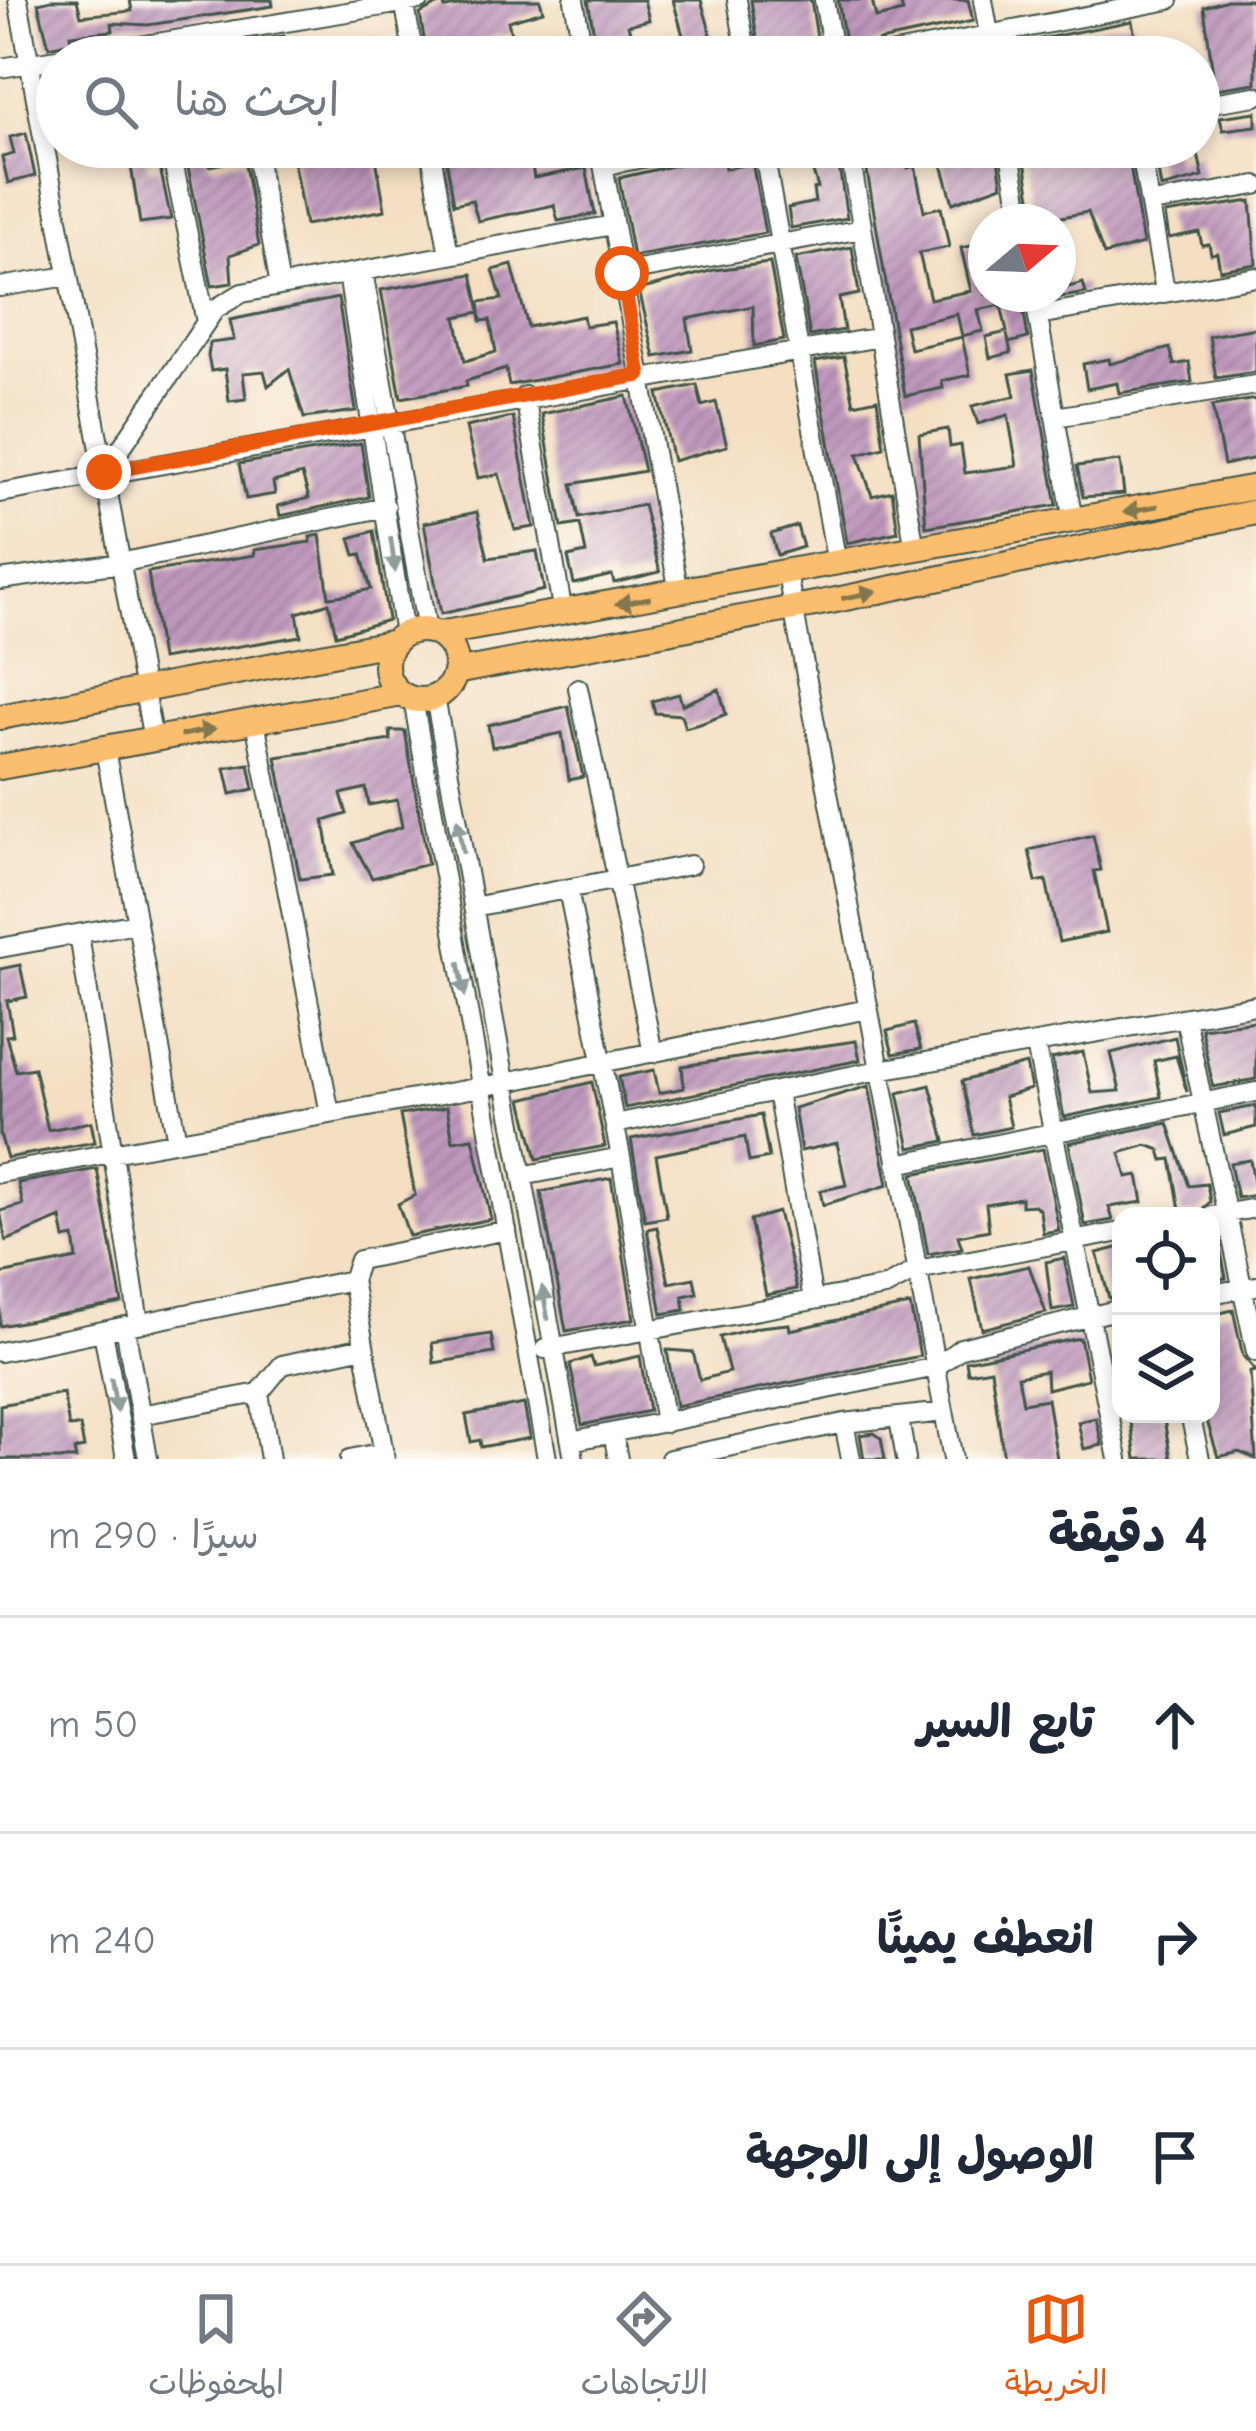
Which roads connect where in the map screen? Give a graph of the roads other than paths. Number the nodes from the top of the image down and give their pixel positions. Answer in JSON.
{"nodes":[{"id":1,"x":18,"y":0,"type":"edge"},
{"id":2,"x":574,"y":0,"type":"edge"},
{"id":3,"x":737,"y":0,"type":"edge"},
{"id":4,"x":824,"y":0,"type":"edge"},
{"id":5,"x":983,"y":0,"type":"edge"},
{"id":6,"x":1168,"y":0,"type":"edge"},
{"id":7,"x":410,"y":1,"type":"edge"},
{"id":8,"x":234,"y":30,"type":"junction"},
{"id":9,"x":988,"y":33,"type":"junction"},
{"id":10,"x":210,"y":36,"type":"edge"},
{"id":11,"x":235,"y":36,"type":"edge"},
{"id":12,"x":413,"y":36,"type":"edge"},
{"id":13,"x":580,"y":36,"type":"edge"},
{"id":14,"x":743,"y":36,"type":"edge"},
{"id":15,"x":830,"y":36,"type":"edge"},
{"id":16,"x":974,"y":36,"type":"edge"},
{"id":17,"x":989,"y":36,"type":"edge"},
{"id":18,"x":36,"y":63,"type":"edge"},
{"id":19,"x":30,"y":64,"type":"junction"},
{"id":20,"x":0,"y":68,"type":"edge"},
{"id":21,"x":1256,"y":96,"type":"edge"},
{"id":22,"x":36,"y":97,"type":"edge"},
{"id":23,"x":1220,"y":102,"type":"edge"},
{"id":24,"x":49,"y":168,"type":"edge"},
{"id":25,"x":174,"y":168,"type":"edge"},
{"id":26,"x":259,"y":168,"type":"edge"},
{"id":27,"x":434,"y":168,"type":"edge"},
{"id":28,"x":603,"y":168,"type":"edge"},
{"id":29,"x":767,"y":168,"type":"edge"},
{"id":30,"x":852,"y":168,"type":"edge"},
{"id":31,"x":1013,"y":168,"type":"edge"},
{"id":32,"x":1145,"y":168,"type":"edge"},
{"id":33,"x":1256,"y":185,"type":"edge"},
{"id":34,"x":1152,"y":203,"type":"junction"},
{"id":35,"x":1019,"y":204,"type":"edge"},
{"id":36,"x":614,"y":225,"type":"junction"},
{"id":37,"x":862,"y":229,"type":"junction"},
{"id":38,"x":780,"y":244,"type":"junction"},
{"id":39,"x":449,"y":255,"type":"junction"},
{"id":40,"x":355,"y":273,"type":"junction"},
{"id":41,"x":622,"y":273,"type":"junction"},
{"id":42,"x":68,"y":276,"type":"junction"},
{"id":43,"x":1256,"y":277,"type":"edge"},
{"id":44,"x":280,"y":286,"type":"junction"},
{"id":45,"x":0,"y":287,"type":"edge"},
{"id":46,"x":1165,"y":291,"type":"junction"},
{"id":47,"x":1037,"y":312,"type":"edge"},
{"id":48,"x":1038,"y":315,"type":"junction"},
{"id":49,"x":206,"y":322,"type":"junction"},
{"id":50,"x":880,"y":337,"type":"junction"},
{"id":51,"x":800,"y":353,"type":"junction"},
{"id":52,"x":640,"y":375,"type":"junction"},
{"id":53,"x":1256,"y":386,"type":"edge"},
{"id":54,"x":525,"y":396,"type":"junction"},
{"id":55,"x":1055,"y":417,"type":"junction"},
{"id":56,"x":380,"y":422,"type":"junction"},
{"id":57,"x":104,"y":472,"type":"junction"},
{"id":58,"x":1256,"y":488,"type":"edge"},
{"id":59,"x":0,"y":493,"type":"edge"},
{"id":60,"x":386,"y":507,"type":"junction"},
{"id":61,"x":1256,"y":512,"type":"edge"},
{"id":62,"x":1073,"y":521,"type":"junction"},
{"id":63,"x":915,"y":550,"type":"junction"},
{"id":64,"x":120,"y":563,"type":"junction"},
{"id":65,"x":837,"y":564,"type":"junction"},
{"id":66,"x":787,"y":574,"type":"junction"},
{"id":67,"x":0,"y":580,"type":"edge"},
{"id":68,"x":679,"y":593,"type":"junction"},
{"id":69,"x":791,"y":609,"type":"junction"},
{"id":70,"x":563,"y":613,"type":"junction"},
{"id":71,"x":416,"y":635,"type":"junction"},
{"id":72,"x":455,"y":672,"type":"junction"},
{"id":73,"x":578,"y":688,"type":"dead end"},
{"id":74,"x":143,"y":690,"type":"junction"},
{"id":75,"x":416,"y":696,"type":"junction"},
{"id":76,"x":0,"y":717,"type":"edge"},
{"id":77,"x":255,"y":721,"type":"junction"},
{"id":78,"x":153,"y":740,"type":"junction"},
{"id":79,"x":105,"y":749,"type":"junction"},
{"id":80,"x":0,"y":766,"type":"edge"},
{"id":81,"x":690,"y":865,"type":"dead end"},
{"id":82,"x":615,"y":878,"type":"junction"},
{"id":83,"x":568,"y":889,"type":"junction"},
{"id":84,"x":473,"y":907,"type":"junction"},
{"id":85,"x":137,"y":923,"type":"junction"},
{"id":86,"x":79,"y":934,"type":"junction"},
{"id":87,"x":0,"y":948,"type":"edge"},
{"id":88,"x":1256,"y":1005,"type":"edge"},
{"id":89,"x":868,"y":1009,"type":"junction"},
{"id":90,"x":1185,"y":1018,"type":"junction"},
{"id":91,"x":1036,"y":1045,"type":"junction"},
{"id":92,"x":653,"y":1053,"type":"junction"},
{"id":93,"x":601,"y":1064,"type":"junction"},
{"id":94,"x":879,"y":1070,"type":"junction"},
{"id":95,"x":505,"y":1082,"type":"junction"},
{"id":96,"x":481,"y":1087,"type":"junction"},
{"id":97,"x":777,"y":1091,"type":"junction"},
{"id":98,"x":1256,"y":1092,"type":"edge"},
{"id":99,"x":1202,"y":1102,"type":"junction"},
{"id":100,"x":330,"y":1114,"type":"junction"},
{"id":101,"x":615,"y":1124,"type":"junction"},
{"id":102,"x":1054,"y":1132,"type":"junction"},
{"id":103,"x":177,"y":1141,"type":"junction"},
{"id":104,"x":111,"y":1153,"type":"junction"},
{"id":105,"x":621,"y":1156,"type":"junction"},
{"id":106,"x":897,"y":1164,"type":"junction"},
{"id":107,"x":0,"y":1173,"type":"edge"},
{"id":108,"x":522,"y":1176,"type":"junction"},
{"id":109,"x":1218,"y":1207,"type":"edge"},
{"id":110,"x":1256,"y":1208,"type":"edge"},
{"id":111,"x":1220,"y":1215,"type":"edge"},
{"id":112,"x":1220,"y":1217,"type":"edge"},
{"id":113,"x":507,"y":1230,"type":"junction"},
{"id":114,"x":1112,"y":1234,"type":"edge"},
{"id":115,"x":1078,"y":1240,"type":"junction"},
{"id":116,"x":917,"y":1270,"type":"junction"},
{"id":117,"x":352,"y":1280,"type":"junction"},
{"id":118,"x":1249,"y":1288,"type":"edge"},
{"id":119,"x":813,"y":1300,"type":"junction"},
{"id":120,"x":1112,"y":1310,"type":"edge"},
{"id":121,"x":1091,"y":1314,"type":"junction"},
{"id":122,"x":132,"y":1325,"type":"junction"},
{"id":123,"x":652,"y":1330,"type":"junction"},
{"id":124,"x":103,"y":1331,"type":"junction"},
{"id":125,"x":364,"y":1347,"type":"junction"},
{"id":126,"x":554,"y":1348,"type":"junction"},
{"id":127,"x":528,"y":1351,"type":"junction"},
{"id":128,"x":0,"y":1352,"type":"edge"},
{"id":129,"x":1256,"y":1352,"type":"edge"},
{"id":130,"x":936,"y":1367,"type":"junction"},
{"id":131,"x":259,"y":1393,"type":"junction"},
{"id":132,"x":944,"y":1412,"type":"junction"},
{"id":133,"x":140,"y":1415,"type":"junction"},
{"id":134,"x":899,"y":1419,"type":"junction"},
{"id":135,"x":665,"y":1423,"type":"junction"},
{"id":136,"x":844,"y":1423,"type":"junction"},
{"id":137,"x":1192,"y":1423,"type":"edge"},
{"id":138,"x":613,"y":1433,"type":"junction"},
{"id":139,"x":572,"y":1450,"type":"edge"},
{"id":140,"x":385,"y":1456,"type":"edge"},
{"id":141,"x":125,"y":1459,"type":"edge"},
{"id":142,"x":148,"y":1459,"type":"edge"},
{"id":143,"x":270,"y":1459,"type":"edge"},
{"id":144,"x":350,"y":1459,"type":"edge"},
{"id":145,"x":547,"y":1459,"type":"edge"},
{"id":146,"x":618,"y":1459,"type":"edge"},
{"id":147,"x":670,"y":1459,"type":"edge"},
{"id":148,"x":851,"y":1459,"type":"edge"},
{"id":149,"x":906,"y":1459,"type":"edge"},
{"id":150,"x":953,"y":1459,"type":"edge"},
{"id":151,"x":1118,"y":1459,"type":"edge"},
{"id":152,"x":1200,"y":1459,"type":"edge"}],
"edges":[{"from":1,"to":19,"type":"street"},
{"from":2,"to":13,"type":"street"},
{"from":3,"to":14,"type":"street"},
{"from":4,"to":15,"type":"street"},
{"from":5,"to":9,"type":"street"},
{"from":6,"to":9,"type":"street"},
{"from":7,"to":8,"type":"street"},
{"from":7,"to":12,"type":"street"},
{"from":8,"to":10,"type":"street"},
{"from":8,"to":11,"type":"street"},
{"from":9,"to":16,"type":"street"},
{"from":9,"to":17,"type":"street"},
{"from":18,"to":19,"type":"street"},
{"from":19,"to":20,"type":"street"},
{"from":19,"to":22,"type":"street"},
{"from":21,"to":23,"type":"street"},
{"from":24,"to":42,"type":"street"},
{"from":25,"to":49,"type":"street"},
{"from":26,"to":44,"type":"street"},
{"from":27,"to":39,"type":"street"},
{"from":28,"to":36,"type":"street"},
{"from":29,"to":38,"type":"street"},
{"from":30,"to":37,"type":"street"},
{"from":31,"to":35,"type":"street"},
{"from":32,"to":34,"type":"street"},
{"from":33,"to":34,"type":"street"},
{"from":34,"to":46,"type":"street"},
{"from":36,"to":39,"type":"street"},
{"from":36,"to":41,"type":"street"},
{"from":37,"to":38,"type":"street"},
{"from":37,"to":50,"type":"street"},
{"from":38,"to":41,"type":"street"},
{"from":38,"to":51,"type":"street"},
{"from":39,"to":40,"type":"street"},
{"from":40,"to":44,"type":"street"},
{"from":40,"to":56,"type":"street"},
{"from":41,"to":52,"type":"street"},
{"from":42,"to":45,"type":"street"},
{"from":42,"to":57,"type":"street"},
{"from":43,"to":46,"type":"street"},
{"from":44,"to":49,"type":"street"},
{"from":46,"to":48,"type":"street"},
{"from":47,"to":48,"type":"street"},
{"from":48,"to":55,"type":"street"},
{"from":49,"to":57,"type":"street"},
{"from":50,"to":51,"type":"street"},
{"from":50,"to":63,"type":"street"},
{"from":51,"to":52,"type":"street"},
{"from":51,"to":65,"type":"street"},
{"from":52,"to":54,"type":"street"},
{"from":52,"to":68,"type":"street"},
{"from":53,"to":55,"type":"street"},
{"from":54,"to":56,"type":"street"},
{"from":54,"to":70,"type":"street"},
{"from":55,"to":62,"type":"street"},
{"from":56,"to":57,"type":"street"},
{"from":56,"to":60,"type":"street"},
{"from":56,"to":71,"type":"street"},
{"from":57,"to":59,"type":"street"},
{"from":57,"to":64,"type":"street"},
{"from":58,"to":62,"type":"main road","one_way":true},
{"from":60,"to":64,"type":"street"},
{"from":60,"to":71,"type":"street","one_way":true},
{"from":69,"to":61,"type":"main road","one_way":true},
{"from":62,"to":63,"type":"main road"},
{"from":63,"to":65,"type":"main road"},
{"from":64,"to":67,"type":"street"},
{"from":64,"to":74,"type":"street"},
{"from":65,"to":66,"type":"main road"},
{"from":66,"to":68,"type":"main road"},
{"from":66,"to":69,"type":"street"},
{"from":68,"to":70,"type":"main road","one_way":true},
{"from":69,"to":72,"type":"main road"},
{"from":69,"to":89,"type":"street"},
{"from":70,"to":71,"type":"main road"},
{"from":71,"to":72,"type":"main road"},
{"from":71,"to":74,"type":"main road"},
{"from":71,"to":75,"type":"main road"},
{"from":72,"to":75,"type":"main road"},
{"from":73,"to":82,"type":"street"},
{"from":74,"to":76,"type":"main road"},
{"from":74,"to":78,"type":"street"},
{"from":75,"to":77,"type":"main road"},
{"from":84,"to":75,"type":"street","one_way":true},
{"from":75,"to":96,"type":"street","one_way":true},
{"from":78,"to":77,"type":"main road","one_way":true},
{"from":77,"to":100,"type":"street"},
{"from":78,"to":79,"type":"main road"},
{"from":79,"to":80,"type":"main road"},
{"from":79,"to":85,"type":"street"},
{"from":81,"to":82,"type":"street"},
{"from":82,"to":83,"type":"street"},
{"from":82,"to":92,"type":"street"},
{"from":83,"to":84,"type":"street"},
{"from":83,"to":93,"type":"street"},
{"from":84,"to":95,"type":"street"},
{"from":85,"to":86,"type":"street"},
{"from":85,"to":103,"type":"street"},
{"from":86,"to":87,"type":"street"},
{"from":86,"to":104,"type":"street"},
{"from":88,"to":90,"type":"street"},
{"from":89,"to":92,"type":"street"},
{"from":89,"to":94,"type":"street"},
{"from":90,"to":91,"type":"street"},
{"from":90,"to":99,"type":"street"},
{"from":91,"to":94,"type":"street"},
{"from":91,"to":102,"type":"street"},
{"from":92,"to":93,"type":"street"},
{"from":93,"to":95,"type":"street"},
{"from":93,"to":101,"type":"street"},
{"from":94,"to":97,"type":"street"},
{"from":94,"to":106,"type":"street"},
{"from":95,"to":96,"type":"street"},
{"from":95,"to":108,"type":"street"},
{"from":96,"to":100,"type":"street"},
{"from":96,"to":113,"type":"street"},
{"from":97,"to":101,"type":"street"},
{"from":97,"to":119,"type":"street"},
{"from":98,"to":99,"type":"street"},
{"from":99,"to":102,"type":"street"},
{"from":99,"to":109,"type":"street"},
{"from":100,"to":103,"type":"street"},
{"from":101,"to":105,"type":"street"},
{"from":102,"to":106,"type":"street"},
{"from":102,"to":115,"type":"street"},
{"from":103,"to":104,"type":"street"},
{"from":104,"to":107,"type":"street"},
{"from":104,"to":122,"type":"street"},
{"from":105,"to":108,"type":"street"},
{"from":105,"to":123,"type":"street"},
{"from":106,"to":116,"type":"street"},
{"from":126,"to":108,"type":"street","one_way":true},
{"from":110,"to":111,"type":"street"},
{"from":112,"to":118,"type":"street"},
{"from":113,"to":117,"type":"street"},
{"from":113,"to":127,"type":"street"},
{"from":114,"to":115,"type":"street"},
{"from":115,"to":116,"type":"street"},
{"from":115,"to":121,"type":"street"},
{"from":116,"to":119,"type":"street"},
{"from":116,"to":130,"type":"street"},
{"from":117,"to":122,"type":"street"},
{"from":117,"to":125,"type":"street"},
{"from":118,"to":129,"type":"street"},
{"from":119,"to":123,"type":"street"},
{"from":120,"to":121,"type":"street"},
{"from":121,"to":130,"type":"street"},
{"from":121,"to":151,"type":"street"},
{"from":122,"to":124,"type":"street"},
{"from":122,"to":133,"type":"street"},
{"from":123,"to":126,"type":"street"},
{"from":123,"to":135,"type":"street"},
{"from":124,"to":128,"type":"street"},
{"from":124,"to":141,"type":"street","one_way":true},
{"from":125,"to":131,"type":"street"},
{"from":125,"to":140,"type":"street"},
{"from":126,"to":127,"type":"street"},
{"from":126,"to":139,"type":"street"},
{"from":127,"to":145,"type":"street"},
{"from":130,"to":132,"type":"street"},
{"from":130,"to":135,"type":"street"},
{"from":131,"to":133,"type":"street"},
{"from":131,"to":143,"type":"street"},
{"from":132,"to":134,"type":"street"},
{"from":132,"to":150,"type":"street"},
{"from":133,"to":142,"type":"street"},
{"from":134,"to":136,"type":"street"},
{"from":134,"to":149,"type":"street"},
{"from":135,"to":138,"type":"street"},
{"from":136,"to":147,"type":"street"},
{"from":136,"to":148,"type":"street"},
{"from":137,"to":152,"type":"street"},
{"from":138,"to":139,"type":"street"},
{"from":138,"to":146,"type":"street"},
{"from":140,"to":144,"type":"street"}]}
